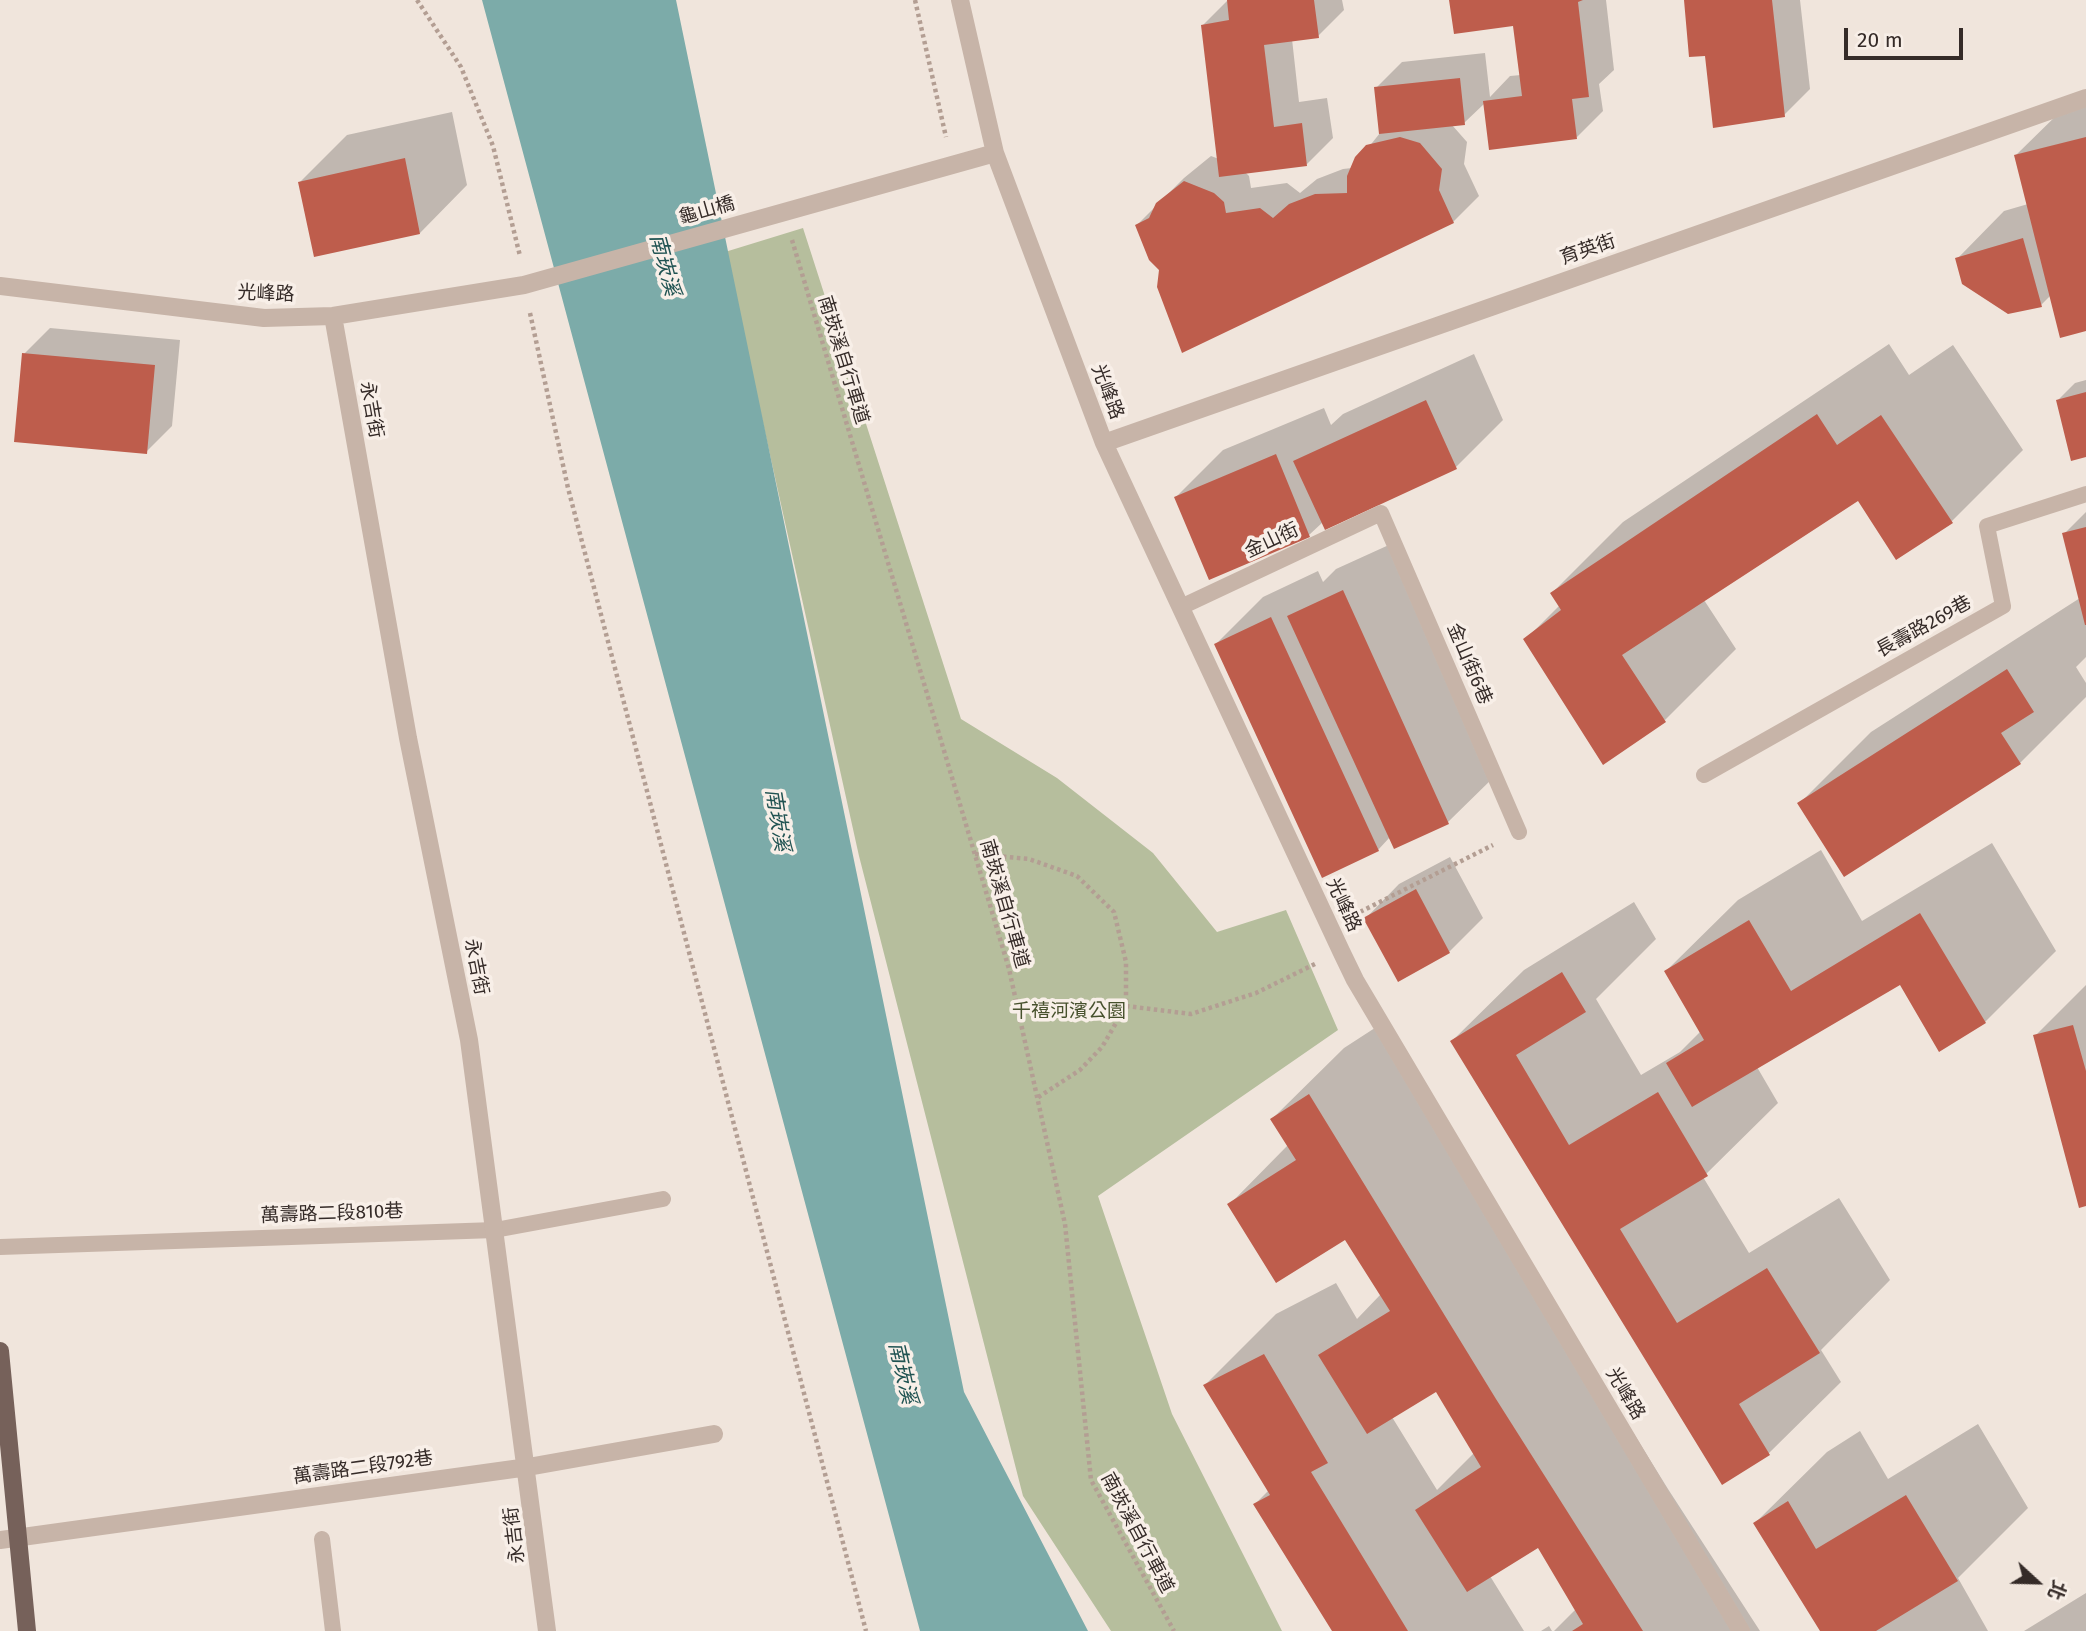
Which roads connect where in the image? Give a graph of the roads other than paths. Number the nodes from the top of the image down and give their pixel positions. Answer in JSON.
{"nodes":[{"id":1,"x":960,"y":0,"type":"edge"},
{"id":2,"x":2086,"y":98,"type":"edge"},
{"id":3,"x":995,"y":153,"type":"junction"},
{"id":4,"x":528,"y":284,"type":"joint"},
{"id":5,"x":0,"y":286,"type":"edge"},
{"id":6,"x":332,"y":316,"type":"junction"},
{"id":7,"x":1104,"y":443,"type":"junction"},
{"id":8,"x":2086,"y":494,"type":"edge"},
{"id":9,"x":1381,"y":513,"type":"joint"},
{"id":10,"x":1181,"y":607,"type":"junction"},
{"id":11,"x":1704,"y":775,"type":"dead end"},
{"id":12,"x":1519,"y":831,"type":"road end"},
{"id":13,"x":663,"y":1199,"type":"dead end"},
{"id":14,"x":495,"y":1230,"type":"junction"},
{"id":15,"x":0,"y":1247,"type":"edge"},
{"id":16,"x":0,"y":1351,"type":"edge"},
{"id":17,"x":714,"y":1434,"type":"dead end"},
{"id":18,"x":528,"y":1467,"type":"junction"},
{"id":19,"x":8,"y":1539,"type":"edge"},
{"id":20,"x":322,"y":1539,"type":"dead end"},
{"id":21,"x":27,"y":1631,"type":"edge"},
{"id":22,"x":333,"y":1631,"type":"edge"},
{"id":23,"x":547,"y":1631,"type":"edge"},
{"id":24,"x":1741,"y":1631,"type":"edge"}],
"edges":[{"from":1,"to":3,"type":"street","name":"光峰路"},
{"from":2,"to":7,"type":"street","name":"育英街"},
{"from":3,"to":4,"type":"street","name":"龜山橋"},
{"from":3,"to":7,"type":"street","name":"光峰路"},
{"from":4,"to":6,"type":"street","name":"光峰路"},
{"from":5,"to":6,"type":"street","name":"光峰路"},
{"from":6,"to":14,"type":"street","name":"永吉街"},
{"from":7,"to":10,"type":"street","name":"光峰路"},
{"from":8,"to":11,"type":"lane","name":"長壽路269巷"},
{"from":9,"to":10,"type":"lane","name":"金山街"},
{"from":9,"to":12,"type":"lane","name":"金山街6巷"},
{"from":10,"to":24,"type":"street","name":"光峰路"},
{"from":13,"to":14,"type":"lane","name":"萬壽路二段810巷"},
{"from":14,"to":15,"type":"lane","name":"萬壽路二段810巷"},
{"from":14,"to":18,"type":"street","name":"永吉街"},
{"from":16,"to":19,"type":"main road"},
{"from":17,"to":18,"type":"street","name":"萬壽路二段792巷"},
{"from":18,"to":19,"type":"street","name":"萬壽路二段792巷"},
{"from":18,"to":23,"type":"street","name":"永吉街"},
{"from":19,"to":21,"type":"main road"},
{"from":20,"to":22,"type":"lane"}]}
